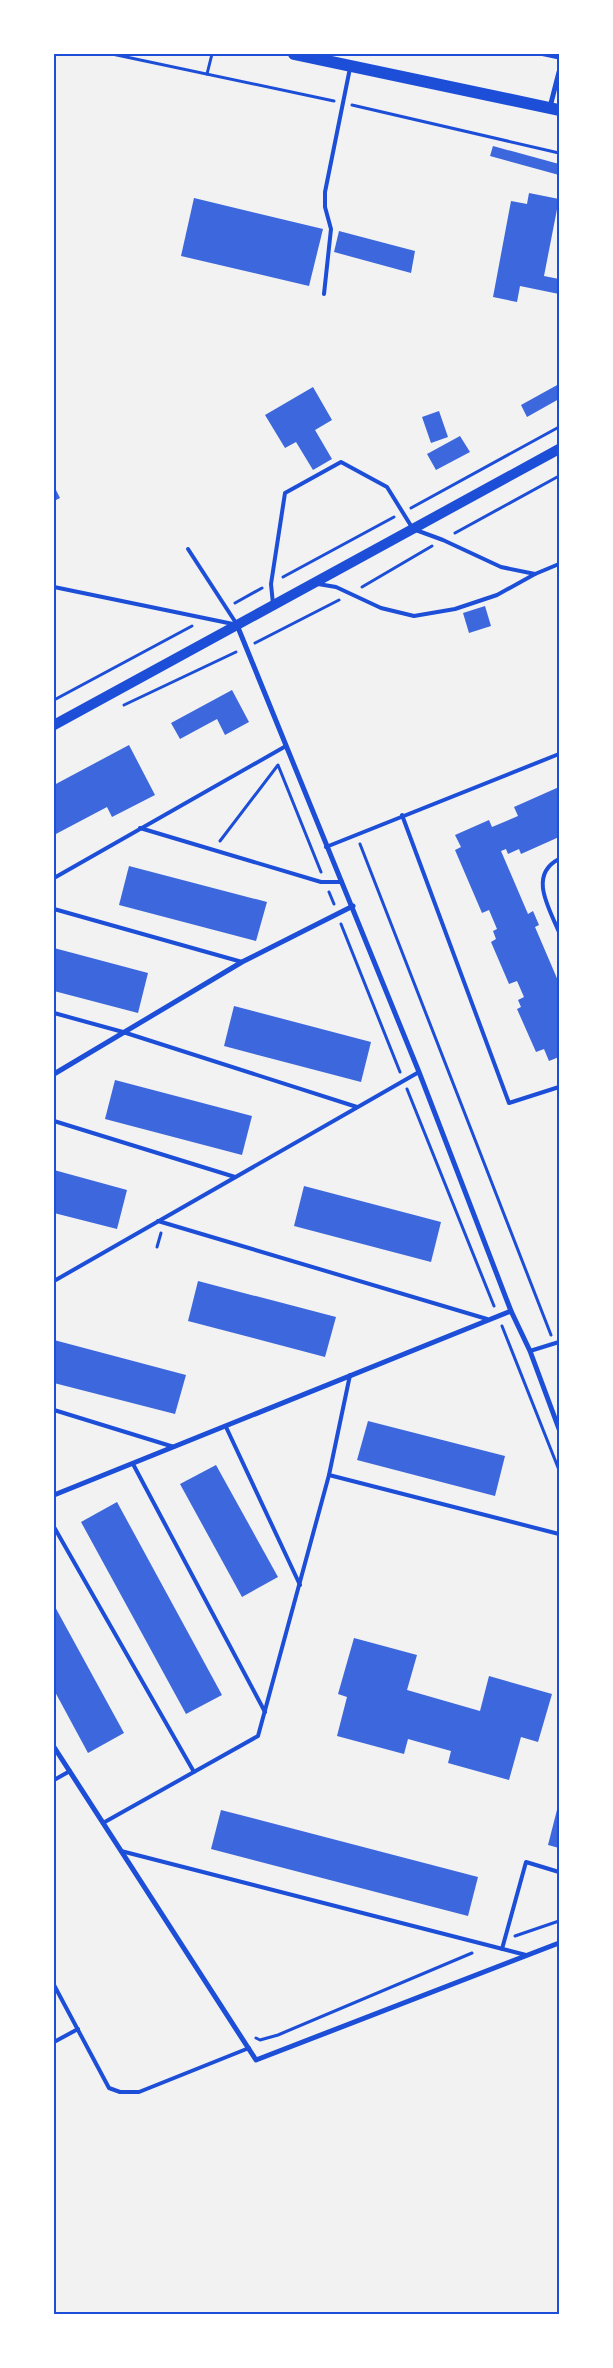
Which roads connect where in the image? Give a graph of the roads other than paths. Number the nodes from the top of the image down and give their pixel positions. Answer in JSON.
{"nodes":[{"id":1,"x":294,"y":54,"type":"edge"},
{"id":2,"x":351,"y":66,"type":"junction"},
{"id":3,"x":559,"y":72,"type":"edge"},
{"id":4,"x":554,"y":109,"type":"edge"},
{"id":5,"x":324,"y":294,"type":"dead end"},
{"id":6,"x":559,"y":448,"type":"edge"},
{"id":7,"x":412,"y":529,"type":"junction"},
{"id":8,"x":188,"y":549,"type":"dead end"},
{"id":9,"x":559,"y":564,"type":"edge"},
{"id":10,"x":535,"y":574,"type":"junction"},
{"id":11,"x":314,"y":584,"type":"junction"},
{"id":12,"x":54,"y":587,"type":"edge"},
{"id":13,"x":273,"y":606,"type":"junction"},
{"id":14,"x":237,"y":625,"type":"junction"},
{"id":15,"x":54,"y":725,"type":"edge"},
{"id":16,"x":286,"y":746,"type":"junction"},
{"id":17,"x":559,"y":754,"type":"edge"},
{"id":18,"x":402,"y":816,"type":"junction"},
{"id":19,"x":140,"y":828,"type":"junction"},
{"id":20,"x":326,"y":847,"type":"junction"},
{"id":21,"x":559,"y":858,"type":"edge"},
{"id":22,"x":54,"y":878,"type":"edge"},
{"id":23,"x":342,"y":882,"type":"junction"},
{"id":24,"x":353,"y":906,"type":"junction"},
{"id":25,"x":54,"y":909,"type":"edge"},
{"id":26,"x":559,"y":932,"type":"edge"},
{"id":27,"x":242,"y":962,"type":"junction"},
{"id":28,"x":54,"y":1013,"type":"edge"},
{"id":29,"x":123,"y":1032,"type":"junction"},
{"id":30,"x":420,"y":1072,"type":"junction"},
{"id":31,"x":54,"y":1074,"type":"edge"},
{"id":32,"x":559,"y":1087,"type":"edge"},
{"id":33,"x":358,"y":1107,"type":"junction"},
{"id":34,"x":54,"y":1121,"type":"edge"},
{"id":35,"x":235,"y":1178,"type":"junction"},
{"id":36,"x":158,"y":1222,"type":"junction"},
{"id":37,"x":54,"y":1281,"type":"edge"},
{"id":38,"x":511,"y":1311,"type":"junction"},
{"id":39,"x":488,"y":1319,"type":"junction"},
{"id":40,"x":557,"y":1343,"type":"edge"},
{"id":41,"x":530,"y":1351,"type":"junction"},
{"id":42,"x":350,"y":1375,"type":"junction"},
{"id":43,"x":54,"y":1410,"type":"edge"},
{"id":44,"x":226,"y":1427,"type":"junction"},
{"id":45,"x":559,"y":1430,"type":"edge"},
{"id":46,"x":174,"y":1447,"type":"junction"},
{"id":47,"x":133,"y":1464,"type":"junction"},
{"id":48,"x":329,"y":1475,"type":"junction"},
{"id":49,"x":54,"y":1494,"type":"edge"},
{"id":50,"x":54,"y":1527,"type":"edge"},
{"id":51,"x":559,"y":1534,"type":"edge"},
{"id":52,"x":300,"y":1585,"type":"junction"},
{"id":53,"x":265,"y":1712,"type":"junction"},
{"id":54,"x":54,"y":1747,"type":"edge"},
{"id":55,"x":70,"y":1771,"type":"junction"},
{"id":56,"x":194,"y":1772,"type":"junction"},
{"id":57,"x":54,"y":1780,"type":"edge"},
{"id":58,"x":103,"y":1823,"type":"junction"},
{"id":59,"x":121,"y":1851,"type":"junction"},
{"id":60,"x":559,"y":1872,"type":"edge"},
{"id":61,"x":559,"y":1943,"type":"edge"},
{"id":62,"x":502,"y":1949,"type":"junction"},
{"id":63,"x":527,"y":1956,"type":"junction"},
{"id":64,"x":54,"y":1985,"type":"edge"},
{"id":65,"x":78,"y":2029,"type":"junction"},
{"id":66,"x":54,"y":2042,"type":"edge"},
{"id":67,"x":248,"y":2048,"type":"junction"}],
"edges":[{"from":1,"to":2,"type":"main road"},
{"from":2,"to":4,"type":"main road"},
{"from":2,"to":5,"type":"lane"},
{"from":3,"to":4,"type":"street"},
{"from":6,"to":7,"type":"main road"},
{"from":7,"to":10,"type":"lane"},
{"from":7,"to":11,"type":"main road"},
{"from":7,"to":13,"type":"lane"},
{"from":8,"to":14,"type":"lane"},
{"from":9,"to":10,"type":"lane"},
{"from":10,"to":11,"type":"lane"},
{"from":11,"to":13,"type":"main road"},
{"from":12,"to":14,"type":"lane"},
{"from":13,"to":14,"type":"main road"},
{"from":14,"to":15,"type":"main road"},
{"from":14,"to":16,"type":"street"},
{"from":16,"to":19,"type":"lane"},
{"from":16,"to":20,"type":"street"},
{"from":17,"to":18,"type":"lane"},
{"from":18,"to":20,"type":"lane"},
{"from":18,"to":32,"type":"lane"},
{"from":19,"to":22,"type":"lane"},
{"from":19,"to":23,"type":"lane"},
{"from":20,"to":23,"type":"street"},
{"from":21,"to":26,"type":"lane"},
{"from":23,"to":24,"type":"street"},
{"from":24,"to":27,"type":"street"},
{"from":24,"to":30,"type":"street"},
{"from":25,"to":27,"type":"lane"},
{"from":27,"to":29,"type":"street"},
{"from":28,"to":29,"type":"lane"},
{"from":29,"to":31,"type":"street"},
{"from":29,"to":33,"type":"lane"},
{"from":30,"to":33,"type":"lane"},
{"from":30,"to":38,"type":"street"},
{"from":33,"to":35,"type":"lane"},
{"from":34,"to":35,"type":"lane"},
{"from":35,"to":36,"type":"lane"},
{"from":36,"to":37,"type":"lane"},
{"from":36,"to":39,"type":"lane"},
{"from":38,"to":39,"type":"street"},
{"from":38,"to":41,"type":"street"},
{"from":39,"to":42,"type":"street"},
{"from":40,"to":41,"type":"lane"},
{"from":41,"to":45,"type":"street"},
{"from":42,"to":44,"type":"street"},
{"from":42,"to":48,"type":"lane"},
{"from":43,"to":46,"type":"lane"},
{"from":44,"to":46,"type":"street"},
{"from":44,"to":52,"type":"lane"},
{"from":46,"to":47,"type":"street"},
{"from":47,"to":49,"type":"street"},
{"from":47,"to":53,"type":"lane"},
{"from":48,"to":51,"type":"lane"},
{"from":48,"to":52,"type":"lane"},
{"from":50,"to":56,"type":"lane"},
{"from":52,"to":53,"type":"lane"},
{"from":53,"to":56,"type":"lane"},
{"from":54,"to":55,"type":"street"},
{"from":55,"to":57,"type":"lane"},
{"from":55,"to":58,"type":"street"},
{"from":56,"to":58,"type":"lane"},
{"from":58,"to":59,"type":"street"},
{"from":59,"to":62,"type":"lane"},
{"from":59,"to":67,"type":"street"},
{"from":60,"to":62,"type":"lane"},
{"from":61,"to":63,"type":"street"},
{"from":62,"to":63,"type":"lane"},
{"from":63,"to":67,"type":"street"},
{"from":64,"to":65,"type":"lane"},
{"from":65,"to":66,"type":"lane"},
{"from":65,"to":67,"type":"lane"}]}
